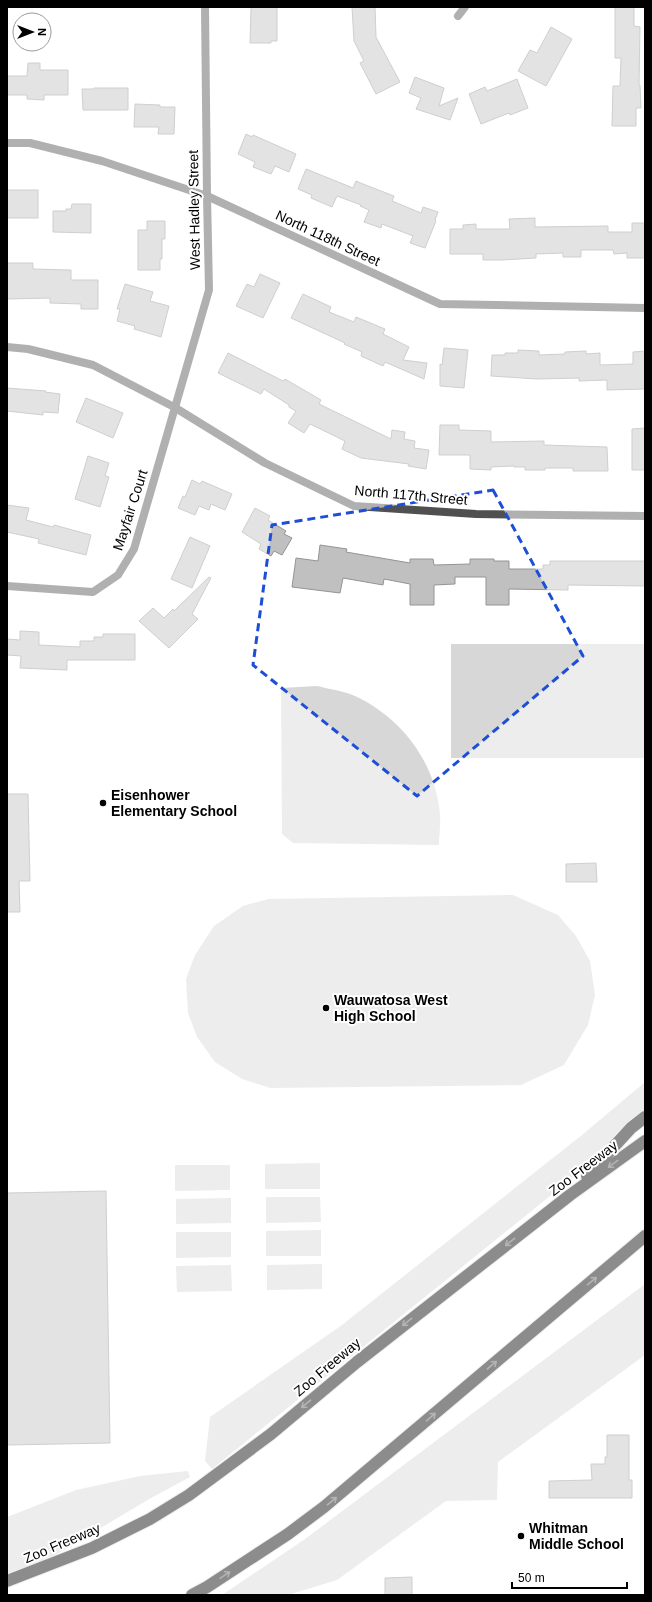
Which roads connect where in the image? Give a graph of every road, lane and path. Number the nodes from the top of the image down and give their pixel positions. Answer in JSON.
{"nodes":[{"id":1,"x":205,"y":7,"type":"edge"},
{"id":2,"x":465,"y":7,"type":"edge"},
{"id":3,"x":458,"y":16,"type":"dead end"},
{"id":4,"x":7,"y":143,"type":"edge"},
{"id":5,"x":207,"y":196,"type":"junction"},
{"id":6,"x":645,"y":308,"type":"edge"},
{"id":7,"x":7,"y":348,"type":"edge"},
{"id":8,"x":174,"y":407,"type":"junction"},
{"id":9,"x":645,"y":516,"type":"edge"},
{"id":10,"x":7,"y":586,"type":"edge"},
{"id":11,"x":645,"y":1117,"type":"edge"},
{"id":12,"x":645,"y":1141,"type":"edge"},
{"id":13,"x":570,"y":1195,"type":"junction"},
{"id":14,"x":645,"y":1236,"type":"edge"},
{"id":15,"x":645,"y":1240,"type":"edge"},
{"id":16,"x":622,"y":1256,"type":"junction"},
{"id":17,"x":7,"y":1581,"type":"edge"},
{"id":18,"x":192,"y":1595,"type":"edge"}],
"edges":[{"from":1,"to":5,"type":"street","name":"West Hadley Street"},
{"from":2,"to":3,"type":"street"},
{"from":4,"to":5,"type":"street","name":"North 118th Street"},
{"from":5,"to":6,"type":"street","name":"North 118th Street"},
{"from":5,"to":8,"type":"street","name":"West Hadley Street"},
{"from":7,"to":8,"type":"street","name":"North 117th Street"},
{"from":8,"to":9,"type":"street","name":"North 117th Street"},
{"from":8,"to":10,"type":"street","name":"Mayfair Court"},
{"from":11,"to":13,"type":"highway"},
{"from":12,"to":13,"type":"highway","name":"Zoo Freeway","one_way":true},
{"from":13,"to":17,"type":"highway","name":"Zoo Freeway","one_way":true},
{"from":14,"to":16,"type":"highway"},
{"from":15,"to":16,"type":"highway"},
{"from":18,"to":16,"type":"highway","one_way":true}]}
